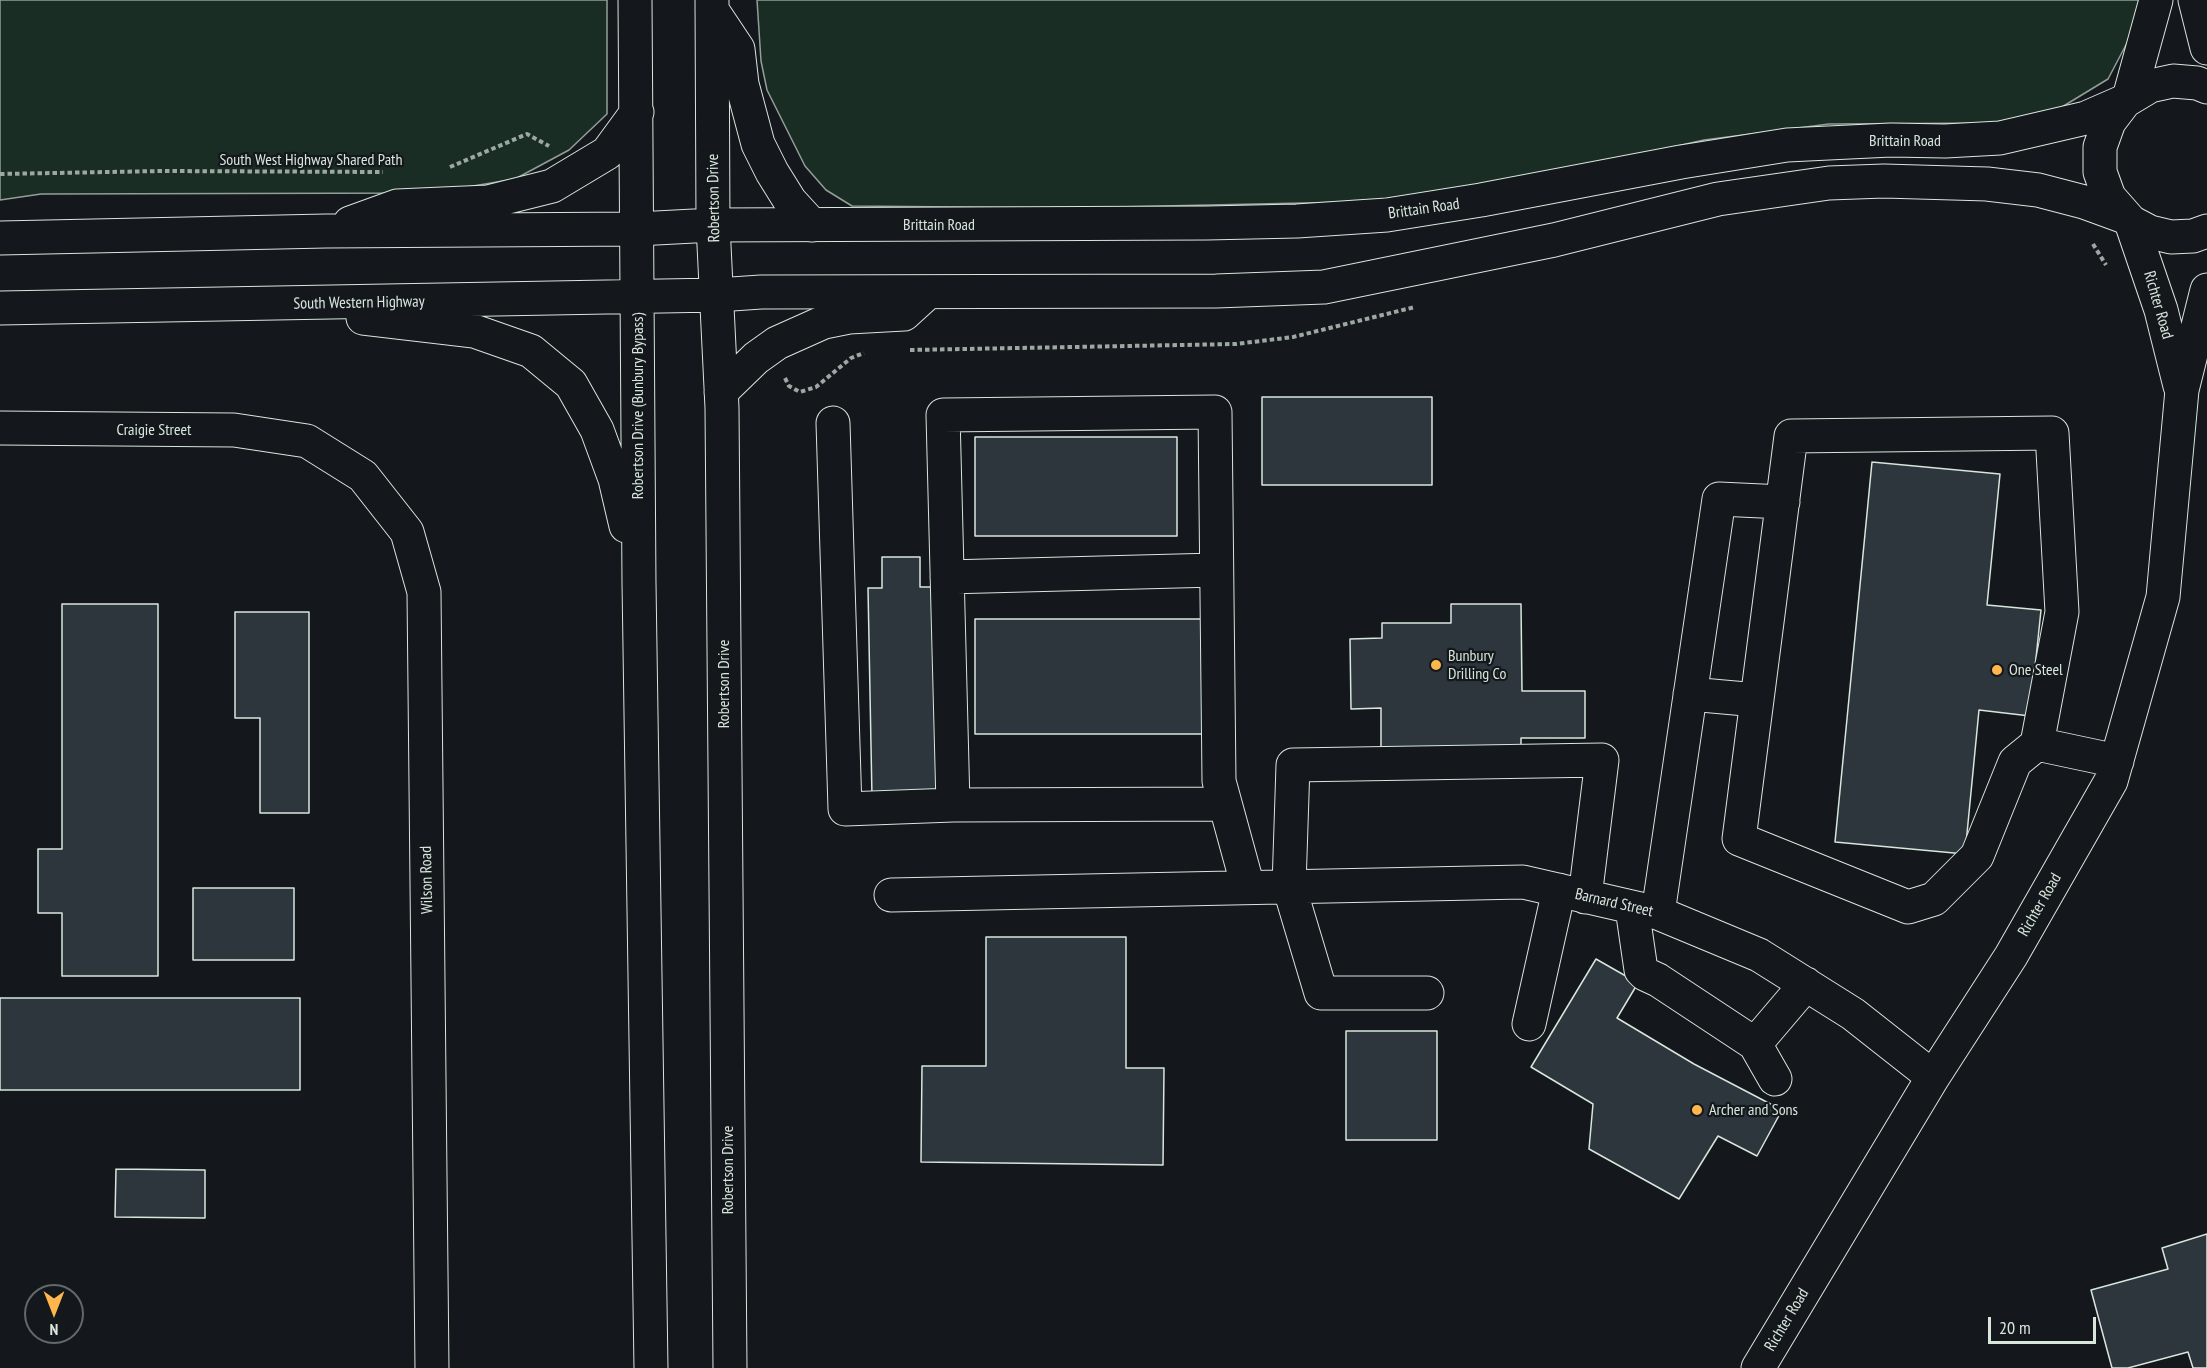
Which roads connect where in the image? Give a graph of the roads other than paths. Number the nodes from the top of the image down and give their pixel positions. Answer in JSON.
{"nodes":[{"id":1,"x":635,"y":0,"type":"edge"},
{"id":2,"x":2156,"y":0,"type":"edge"},
{"id":3,"x":2195,"y":0,"type":"edge"},
{"id":4,"x":712,"y":5,"type":"edge"},
{"id":5,"x":2207,"y":48,"type":"edge"},
{"id":6,"x":2207,"y":87,"type":"edge"},
{"id":7,"x":2127,"y":99,"type":"junction"},
{"id":8,"x":637,"y":112,"type":"junction"},
{"id":9,"x":2128,"y":220,"type":"junction"},
{"id":10,"x":713,"y":225,"type":"junction"},
{"id":11,"x":812,"y":225,"type":"junction"},
{"id":12,"x":637,"y":229,"type":"junction"},
{"id":13,"x":326,"y":231,"type":"junction"},
{"id":14,"x":2207,"y":231,"type":"edge"},
{"id":15,"x":0,"y":237,"type":"edge"},
{"id":16,"x":2207,"y":290,"type":"edge"},
{"id":17,"x":927,"y":293,"type":"junction"},
{"id":18,"x":717,"y":295,"type":"junction"},
{"id":19,"x":638,"y":296,"type":"junction"},
{"id":20,"x":286,"y":304,"type":"junction"},
{"id":21,"x":0,"y":308,"type":"edge"},
{"id":22,"x":2181,"y":390,"type":"junction"},
{"id":23,"x":721,"y":392,"type":"junction"},
{"id":24,"x":833,"y":423,"type":"dead end"},
{"id":25,"x":0,"y":428,"type":"edge"},
{"id":26,"x":307,"y":441,"type":"joint"},
{"id":27,"x":1783,"y":502,"type":"junction"},
{"id":28,"x":1216,"y":570,"type":"junction"},
{"id":29,"x":947,"y":577,"type":"junction"},
{"id":30,"x":639,"y":583,"type":"junction"},
{"id":31,"x":1690,"y":694,"type":"junction"},
{"id":32,"x":1757,"y":700,"type":"junction"},
{"id":33,"x":2037,"y":744,"type":"junction"},
{"id":34,"x":2117,"y":761,"type":"junction"},
{"id":35,"x":1225,"y":804,"type":"junction"},
{"id":36,"x":953,"y":805,"type":"junction"},
{"id":37,"x":1248,"y":886,"type":"junction"},
{"id":38,"x":1288,"y":886,"type":"junction"},
{"id":39,"x":1572,"y":893,"type":"junction"},
{"id":40,"x":891,"y":895,"type":"dead end"},
{"id":41,"x":1645,"y":911,"type":"junction"},
{"id":42,"x":1806,"y":984,"type":"junction"},
{"id":43,"x":1427,"y":993,"type":"dead end"},
{"id":44,"x":1529,"y":1024,"type":"dead end"},
{"id":45,"x":1755,"y":1044,"type":"junction"},
{"id":46,"x":1934,"y":1077,"type":"junction"},
{"id":47,"x":1775,"y":1079,"type":"dead end"},
{"id":48,"x":432,"y":1368,"type":"edge"},
{"id":49,"x":651,"y":1368,"type":"edge"},
{"id":50,"x":730,"y":1368,"type":"edge"},
{"id":51,"x":1758,"y":1368,"type":"edge"}],
"edges":[{"from":1,"to":8,"type":"main road"},
{"from":2,"to":7,"type":"main road"},
{"from":3,"to":5,"type":"main road"},
{"from":4,"to":10,"type":"main road","name":"Robertson Drive"},
{"from":4,"to":11,"type":"main road"},
{"from":6,"to":7,"type":"main road","name":"Brittain Road"},
{"from":7,"to":9,"type":"main road"},
{"from":7,"to":11,"type":"main road","name":"Brittain Road"},
{"from":8,"to":12,"type":"main road"},
{"from":8,"to":13,"type":"main road"},
{"from":9,"to":14,"type":"main road"},
{"from":9,"to":17,"type":"main road"},
{"from":9,"to":22,"type":"main road","name":"Richter Road"},
{"from":10,"to":11,"type":"main road","name":"Brittain Road"},
{"from":10,"to":12,"type":"main road"},
{"from":10,"to":18,"type":"main road","name":"Robertson Drive"},
{"from":12,"to":13,"type":"main road"},
{"from":12,"to":19,"type":"main road","name":"Robertson Drive (Bunbury Bypass)"},
{"from":13,"to":15,"type":"main road"},
{"from":16,"to":22,"type":"main road","name":"Richter Road"},
{"from":17,"to":18,"type":"main road"},
{"from":17,"to":23,"type":"main road"},
{"from":18,"to":19,"type":"main road","name":"South Western Highway"},
{"from":18,"to":23,"type":"main road","name":"Robertson Drive"},
{"from":19,"to":20,"type":"main road","name":"South Western Highway"},
{"from":19,"to":30,"type":"main road","name":"Robertson Drive (Bunbury Bypass)"},
{"from":20,"to":21,"type":"main road","name":"South Western Highway"},
{"from":20,"to":30,"type":"main road"},
{"from":22,"to":34,"type":"main road","name":"Richter Road"},
{"from":23,"to":50,"type":"main road","name":"Robertson Drive"},
{"from":24,"to":36,"type":"main road"},
{"from":25,"to":26,"type":"main road","name":"Craigie Street"},
{"from":26,"to":48,"type":"main road","name":"Wilson Road"},
{"from":27,"to":31,"type":"main road"},
{"from":27,"to":32,"type":"main road"},
{"from":27,"to":33,"type":"main road"},
{"from":28,"to":29,"type":"main road"},
{"from":28,"to":29,"type":"main road"},
{"from":28,"to":35,"type":"main road"},
{"from":29,"to":36,"type":"main road"},
{"from":30,"to":49,"type":"main road"},
{"from":31,"to":32,"type":"main road"},
{"from":31,"to":41,"type":"main road"},
{"from":32,"to":33,"type":"main road"},
{"from":33,"to":34,"type":"main road"},
{"from":34,"to":46,"type":"main road","name":"Richter Road"},
{"from":35,"to":36,"type":"main road"},
{"from":35,"to":37,"type":"main road"},
{"from":37,"to":38,"type":"main road","name":"Barnard Street"},
{"from":37,"to":40,"type":"main road","name":"Barnard Street"},
{"from":38,"to":39,"type":"main road","name":"Barnard Street"},
{"from":38,"to":39,"type":"main road"},
{"from":38,"to":43,"type":"main road"},
{"from":39,"to":41,"type":"main road","name":"Barnard Street"},
{"from":39,"to":44,"type":"main road"},
{"from":41,"to":42,"type":"main road","name":"Barnard Street"},
{"from":41,"to":45,"type":"main road"},
{"from":42,"to":45,"type":"main road"},
{"from":42,"to":46,"type":"main road","name":"Barnard Street"},
{"from":45,"to":47,"type":"main road"},
{"from":46,"to":51,"type":"main road","name":"Richter Road"}]}
